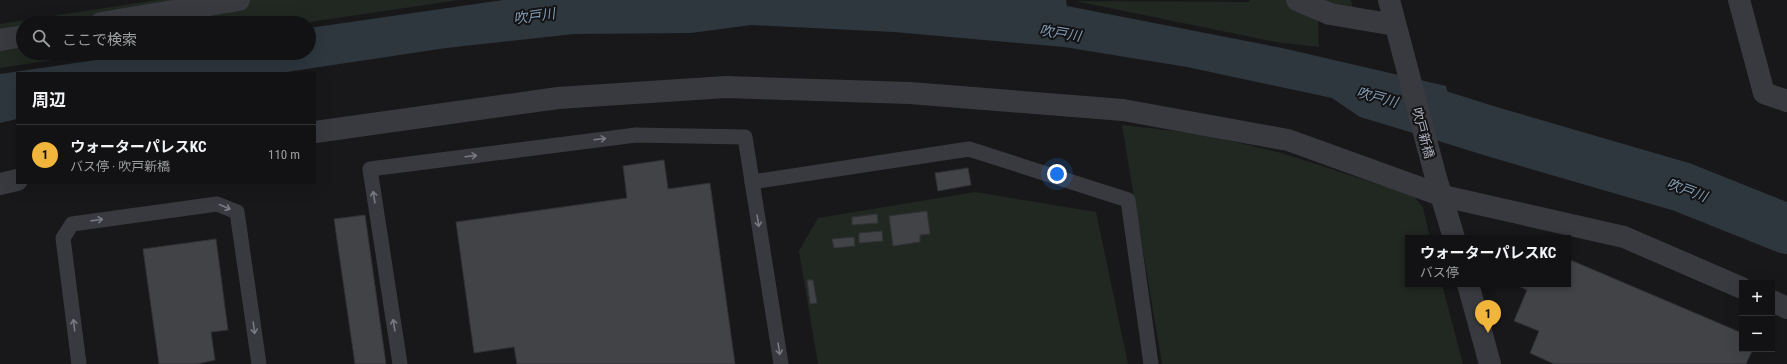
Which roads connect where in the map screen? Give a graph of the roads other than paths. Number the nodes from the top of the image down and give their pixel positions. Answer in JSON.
{"nodes":[{"id":1,"x":239,"y":0,"type":"edge"},
{"id":2,"x":1297,"y":0,"type":"edge"},
{"id":3,"x":1389,"y":0,"type":"edge"},
{"id":4,"x":1739,"y":0,"type":"edge"},
{"id":5,"x":143,"y":16,"type":"edge"},
{"id":6,"x":1397,"y":33,"type":"junction"},
{"id":7,"x":16,"y":37,"type":"edge"},
{"id":8,"x":0,"y":40,"type":"edge"},
{"id":9,"x":1787,"y":102,"type":"edge"},
{"id":10,"x":316,"y":132,"type":"edge"},
{"id":11,"x":16,"y":180,"type":"edge"},
{"id":12,"x":752,"y":182,"type":"junction"},
{"id":13,"x":0,"y":184,"type":"edge"},
{"id":14,"x":1439,"y":187,"type":"junction"},
{"id":15,"x":1453,"y":235,"type":"edge"},
{"id":16,"x":1469,"y":287,"type":"edge"},
{"id":17,"x":1739,"y":287,"type":"edge"},
{"id":18,"x":1775,"y":302,"type":"edge"},
{"id":19,"x":1787,"y":308,"type":"edge"},
{"id":20,"x":79,"y":364,"type":"edge"},
{"id":21,"x":259,"y":364,"type":"edge"},
{"id":22,"x":400,"y":364,"type":"edge"},
{"id":23,"x":781,"y":364,"type":"edge"},
{"id":24,"x":1151,"y":364,"type":"edge"},
{"id":25,"x":1490,"y":364,"type":"edge"}],
"edges":[{"from":1,"to":5,"type":"street"},
{"from":2,"to":6,"type":"street"},
{"from":3,"to":6,"type":"street","name":"吹戸新橋"},
{"from":4,"to":9,"type":"street"},
{"from":6,"to":14,"type":"street","name":"吹戸新橋"},
{"from":7,"to":8,"type":"street"},
{"from":10,"to":14,"type":"street"},
{"from":11,"to":13,"type":"street"},
{"from":22,"to":12,"type":"lane","one_way":true},
{"from":12,"to":23,"type":"lane","one_way":true},
{"from":12,"to":24,"type":"lane"},
{"from":14,"to":15,"type":"street","name":"吹戸新橋"},
{"from":14,"to":17,"type":"street"},
{"from":16,"to":25,"type":"street"},
{"from":18,"to":19,"type":"street"},
{"from":20,"to":21,"type":"lane","one_way":true}]}
